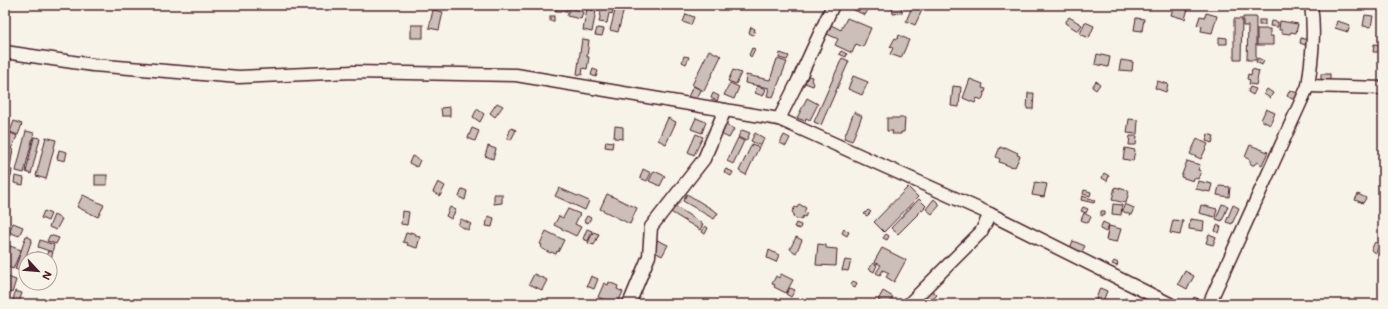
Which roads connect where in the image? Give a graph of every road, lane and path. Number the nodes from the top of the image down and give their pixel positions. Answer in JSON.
{"nodes":[{"id":1,"x":833,"y":5,"type":"edge"},
{"id":2,"x":1311,"y":5,"type":"edge"},
{"id":3,"x":5,"y":52,"type":"edge"},
{"id":4,"x":1308,"y":86,"type":"junction"},
{"id":5,"x":1383,"y":88,"type":"edge"},
{"id":6,"x":725,"y":110,"type":"junction"},
{"id":7,"x":779,"y":119,"type":"junction"},
{"id":8,"x":990,"y":214,"type":"junction"},
{"id":9,"x":629,"y":304,"type":"edge"},
{"id":10,"x":909,"y":304,"type":"edge"},
{"id":11,"x":1170,"y":304,"type":"edge"},
{"id":12,"x":1209,"y":304,"type":"edge"}],
"edges":[{"from":1,"to":7,"type":"street"},
{"from":2,"to":4,"type":"street"},
{"from":3,"to":6,"type":"street"},
{"from":4,"to":5,"type":"street"},
{"from":4,"to":12,"type":"street"},
{"from":6,"to":7,"type":"street"},
{"from":6,"to":9,"type":"street"},
{"from":7,"to":8,"type":"street"},
{"from":8,"to":10,"type":"street"},
{"from":8,"to":11,"type":"street"}]}
